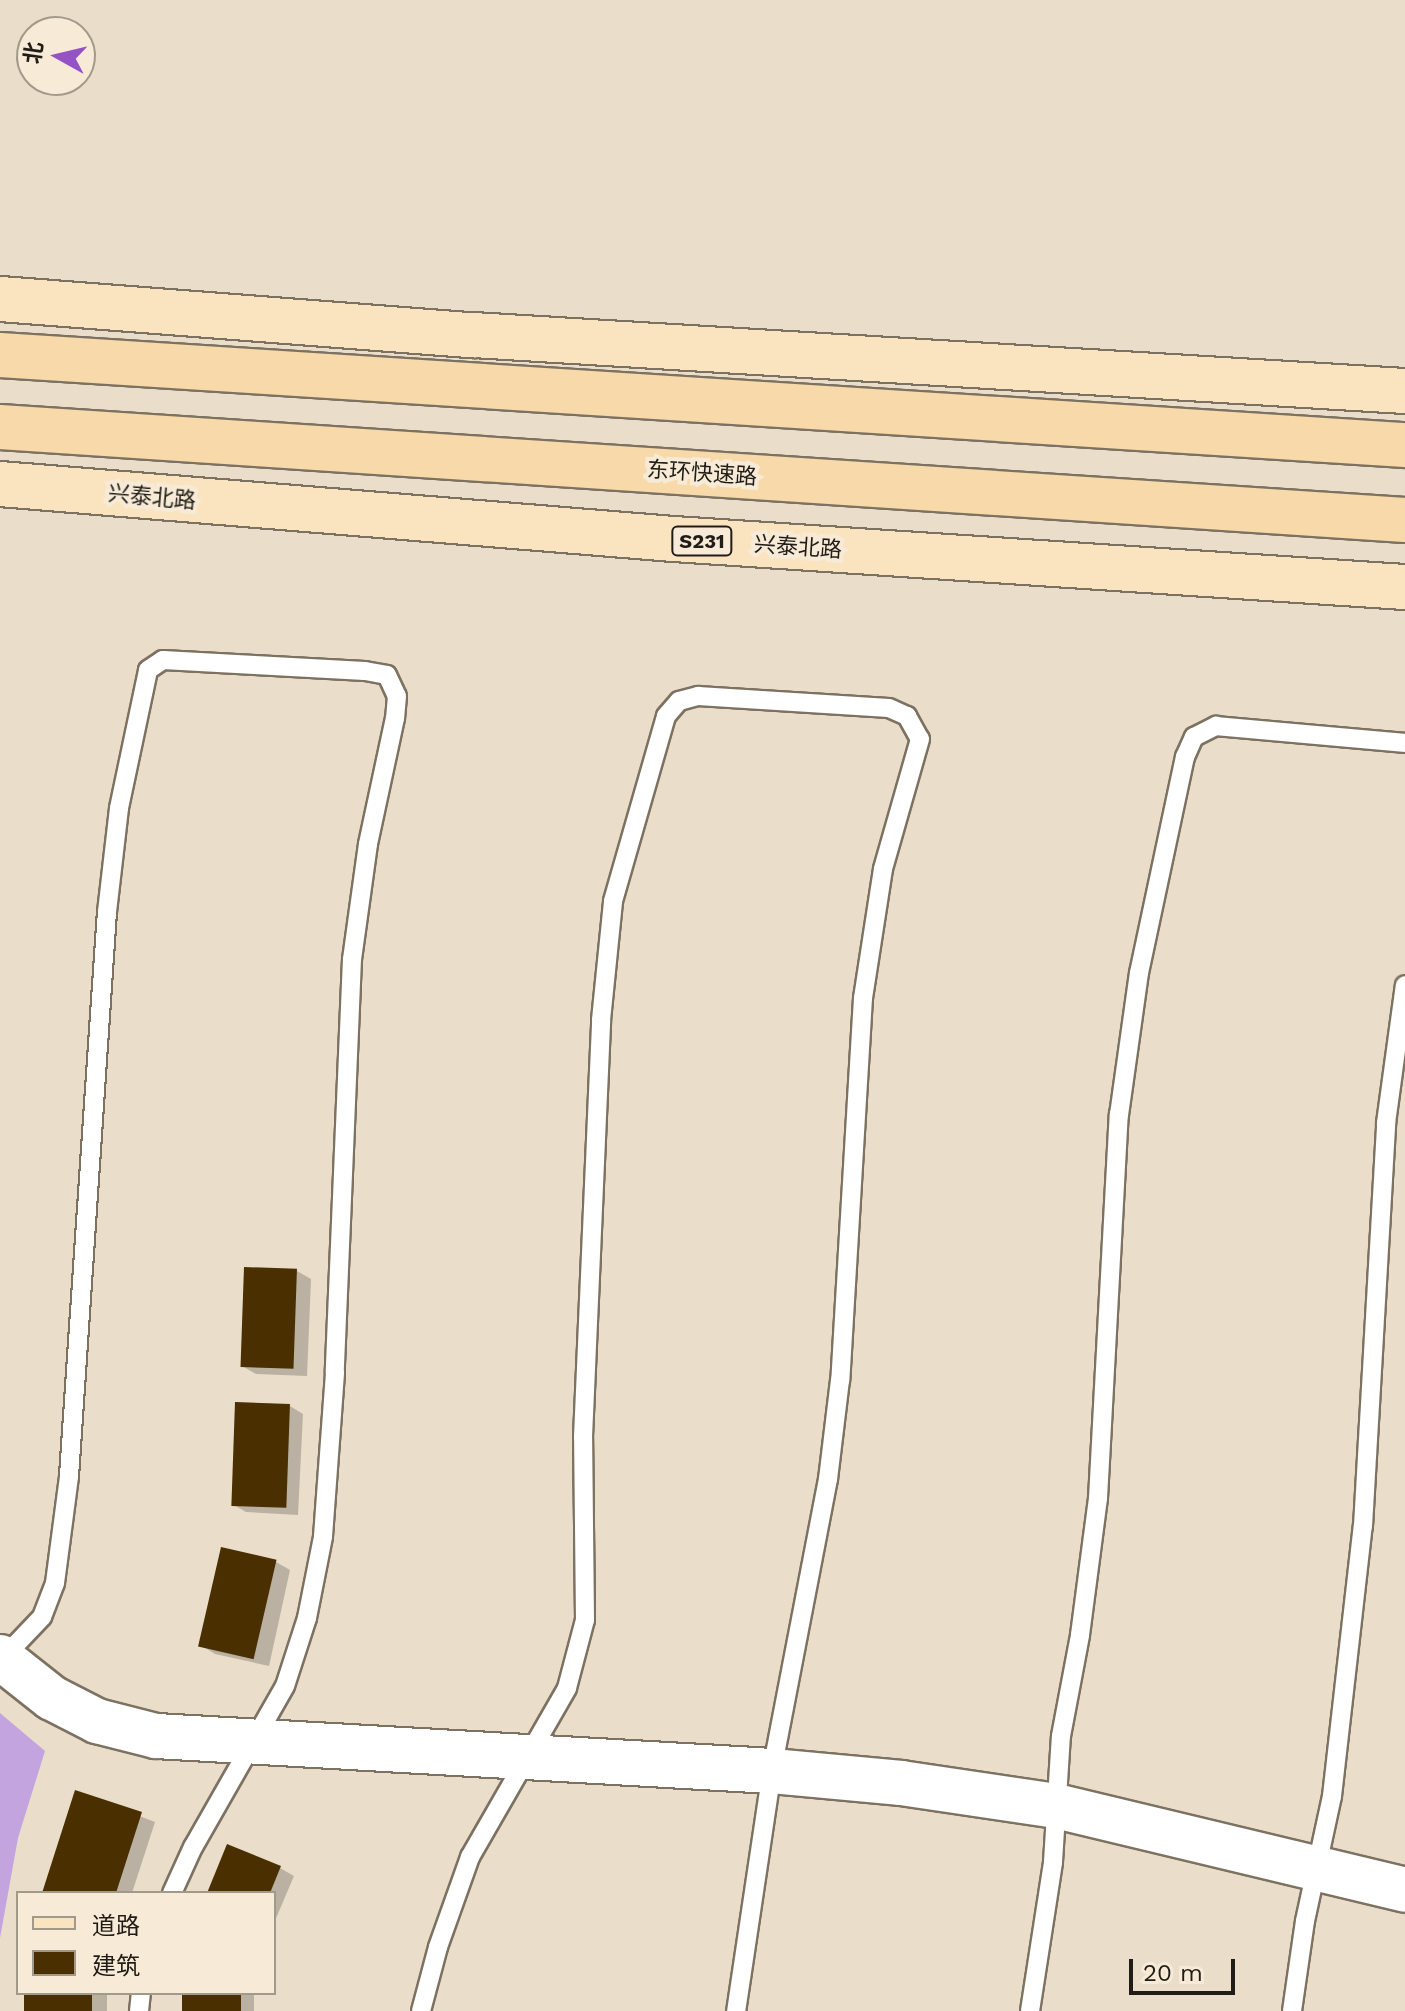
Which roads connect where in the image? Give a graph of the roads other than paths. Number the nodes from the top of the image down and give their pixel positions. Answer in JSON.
{"nodes":[{"id":1,"x":0,"y":299,"type":"edge"},
{"id":2,"x":0,"y":355,"type":"edge"},
{"id":3,"x":1405,"y":391,"type":"edge"},
{"id":4,"x":0,"y":427,"type":"edge"},
{"id":5,"x":1405,"y":445,"type":"edge"},
{"id":6,"x":0,"y":484,"type":"edge"},
{"id":7,"x":1405,"y":520,"type":"edge"},
{"id":8,"x":1405,"y":587,"type":"edge"},
{"id":9,"x":1405,"y":743,"type":"edge"},
{"id":10,"x":1405,"y":985,"type":"edge"},
{"id":11,"x":1,"y":1658,"type":"edge"},
{"id":12,"x":253,"y":1743,"type":"junction"},
{"id":13,"x":530,"y":1758,"type":"junction"},
{"id":14,"x":772,"y":1771,"type":"junction"},
{"id":15,"x":1056,"y":1806,"type":"junction"},
{"id":16,"x":1317,"y":1871,"type":"junction"},
{"id":17,"x":1405,"y":1890,"type":"edge"},
{"id":18,"x":173,"y":1891,"type":"edge"},
{"id":19,"x":421,"y":2011,"type":"edge"},
{"id":20,"x":736,"y":2011,"type":"edge"},
{"id":21,"x":1030,"y":2011,"type":"edge"},
{"id":22,"x":1292,"y":2011,"type":"edge"}],
"edges":[{"from":1,"to":3,"type":"main road"},
{"from":2,"to":5,"type":"highway"},
{"from":4,"to":7,"type":"highway","name":"东环快速路"},
{"from":6,"to":8,"type":"main road","name":"兴泰北路","number":"S231"},
{"from":9,"to":15,"type":"lane"},
{"from":10,"to":16,"type":"lane"},
{"from":11,"to":12,"type":"street"},
{"from":11,"to":12,"type":"lane"},
{"from":12,"to":13,"type":"street"},
{"from":12,"to":18,"type":"lane"},
{"from":13,"to":14,"type":"street"},
{"from":13,"to":14,"type":"lane"},
{"from":13,"to":19,"type":"lane"},
{"from":14,"to":15,"type":"street"},
{"from":14,"to":20,"type":"lane"},
{"from":15,"to":16,"type":"street"},
{"from":15,"to":21,"type":"lane"},
{"from":16,"to":17,"type":"street"},
{"from":16,"to":22,"type":"lane"}]}
